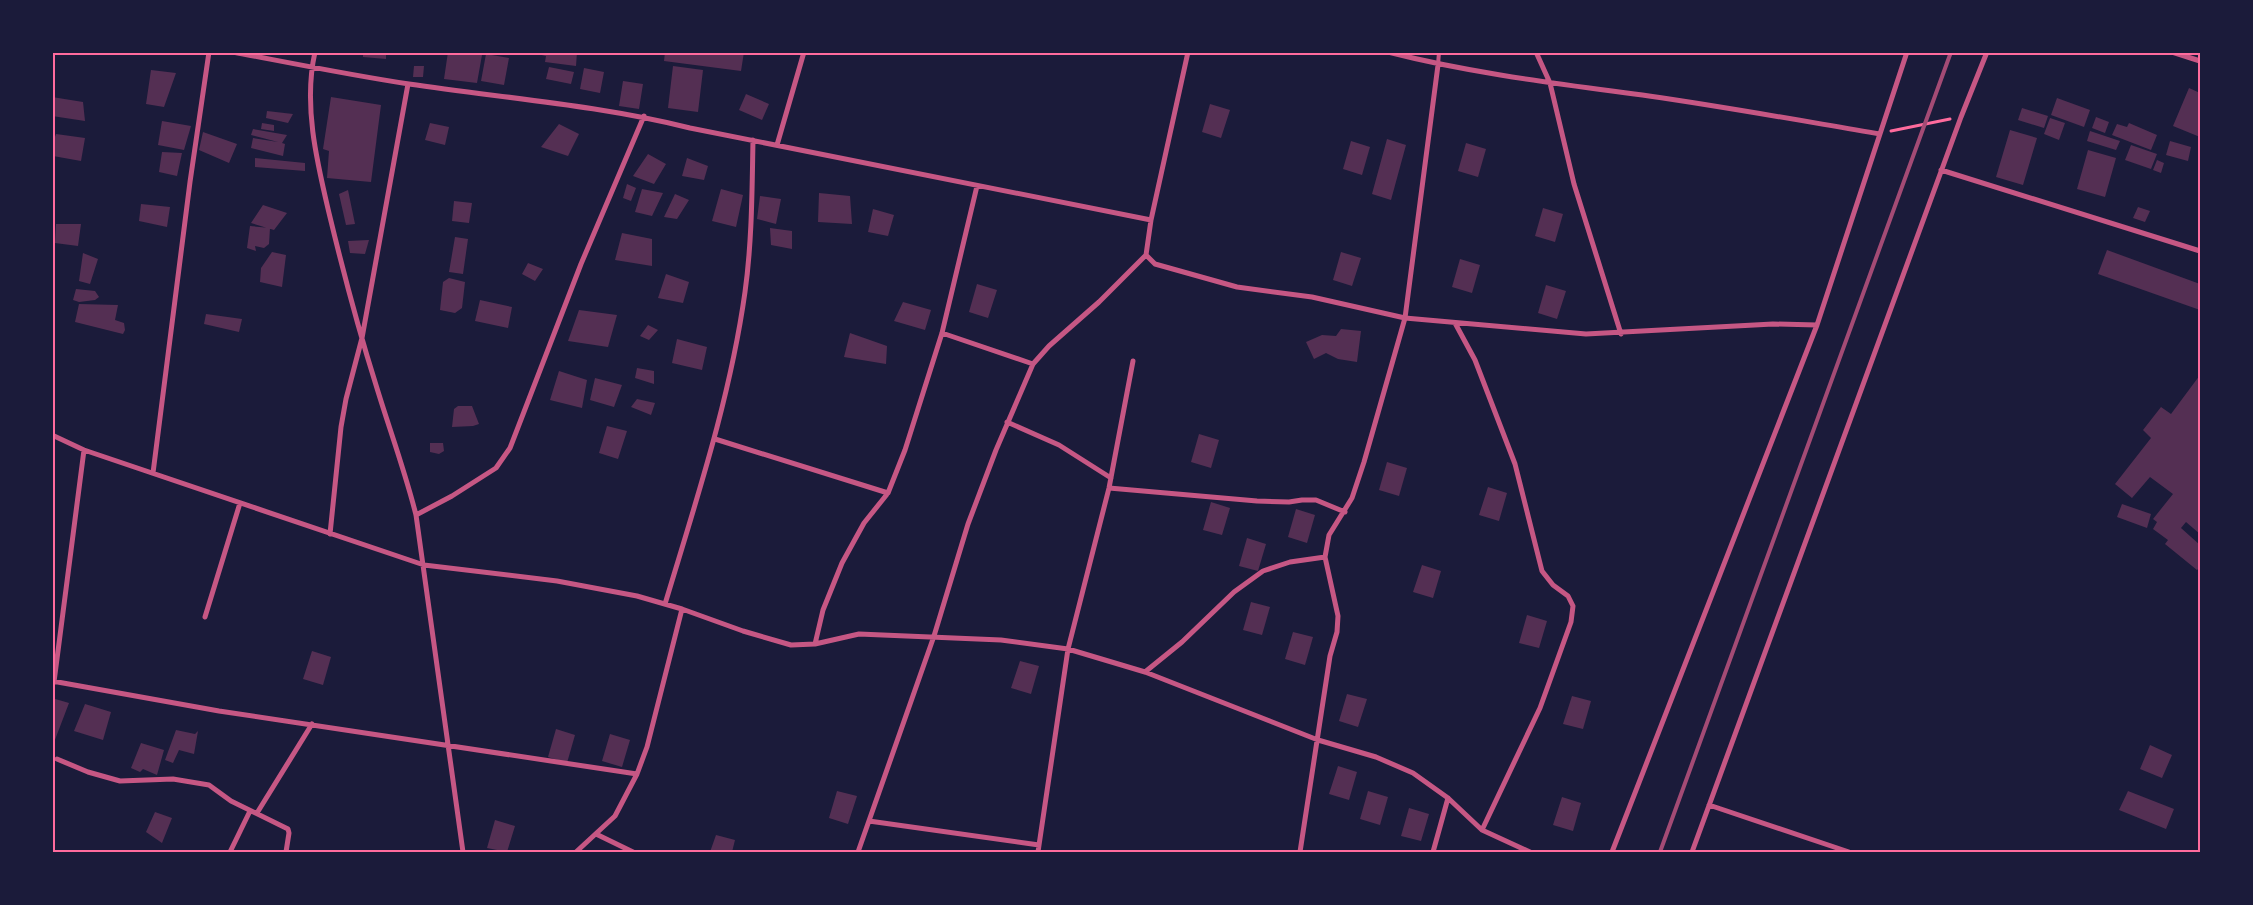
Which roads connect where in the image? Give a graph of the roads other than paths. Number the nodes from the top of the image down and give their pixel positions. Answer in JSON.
{"nodes":[{"id":1,"x":209,"y":52,"type":"edge"},
{"id":2,"x":233,"y":52,"type":"edge"},
{"id":3,"x":315,"y":52,"type":"edge"},
{"id":4,"x":804,"y":52,"type":"edge"},
{"id":5,"x":1188,"y":52,"type":"edge"},
{"id":6,"x":1388,"y":52,"type":"edge"},
{"id":7,"x":1439,"y":52,"type":"edge"},
{"id":8,"x":1536,"y":52,"type":"edge"},
{"id":9,"x":1906,"y":52,"type":"edge"},
{"id":10,"x":1987,"y":52,"type":"edge"},
{"id":11,"x":2172,"y":52,"type":"edge"},
{"id":12,"x":2200,"y":61,"type":"edge"},
{"id":13,"x":1438,"y":65,"type":"junction"},
{"id":14,"x":312,"y":66,"type":"junction"},
{"id":15,"x":1550,"y":83,"type":"junction"},
{"id":16,"x":408,"y":84,"type":"junction"},
{"id":17,"x":644,"y":116,"type":"junction"},
{"id":18,"x":1880,"y":134,"type":"junction"},
{"id":19,"x":753,"y":140,"type":"junction"},
{"id":20,"x":777,"y":145,"type":"junction"},
{"id":21,"x":1941,"y":170,"type":"junction"},
{"id":22,"x":977,"y":186,"type":"junction"},
{"id":23,"x":1151,"y":220,"type":"junction"},
{"id":24,"x":2200,"y":251,"type":"edge"},
{"id":25,"x":1146,"y":255,"type":"junction"},
{"id":26,"x":1405,"y":318,"type":"junction"},
{"id":27,"x":1454,"y":323,"type":"junction"},
{"id":28,"x":1817,"y":325,"type":"junction"},
{"id":29,"x":942,"y":333,"type":"junction"},
{"id":30,"x":1621,"y":334,"type":"junction"},
{"id":31,"x":362,"y":338,"type":"junction"},
{"id":32,"x":1133,"y":361,"type":"dead end"},
{"id":33,"x":1032,"y":364,"type":"junction"},
{"id":34,"x":1007,"y":422,"type":"junction"},
{"id":35,"x":52,"y":435,"type":"edge"},
{"id":36,"x":715,"y":439,"type":"junction"},
{"id":37,"x":84,"y":450,"type":"junction"},
{"id":38,"x":153,"y":473,"type":"junction"},
{"id":39,"x":1111,"y":478,"type":"junction"},
{"id":40,"x":1109,"y":488,"type":"junction"},
{"id":41,"x":888,"y":493,"type":"junction"},
{"id":42,"x":240,"y":503,"type":"junction"},
{"id":43,"x":1345,"y":512,"type":"junction"},
{"id":44,"x":416,"y":515,"type":"junction"},
{"id":45,"x":330,"y":534,"type":"junction"},
{"id":46,"x":1325,"y":557,"type":"junction"},
{"id":47,"x":424,"y":566,"type":"junction"},
{"id":48,"x":665,"y":604,"type":"junction"},
{"id":49,"x":682,"y":609,"type":"junction"},
{"id":50,"x":205,"y":617,"type":"dead end"},
{"id":51,"x":934,"y":636,"type":"junction"},
{"id":52,"x":815,"y":644,"type":"junction"},
{"id":53,"x":1068,"y":649,"type":"junction"},
{"id":54,"x":1145,"y":672,"type":"junction"},
{"id":55,"x":53,"y":682,"type":"edge"},
{"id":56,"x":312,"y":724,"type":"junction"},
{"id":57,"x":1318,"y":740,"type":"junction"},
{"id":58,"x":448,"y":746,"type":"junction"},
{"id":59,"x":57,"y":759,"type":"dead end"},
{"id":60,"x":638,"y":774,"type":"junction"},
{"id":61,"x":1448,"y":798,"type":"junction"},
{"id":62,"x":1709,"y":805,"type":"junction"},
{"id":63,"x":250,"y":811,"type":"junction"},
{"id":64,"x":257,"y":813,"type":"junction"},
{"id":65,"x":869,"y":821,"type":"junction"},
{"id":66,"x":1482,"y":830,"type":"junction"},
{"id":67,"x":596,"y":834,"type":"junction"},
{"id":68,"x":1039,"y":844,"type":"junction"},
{"id":69,"x":230,"y":852,"type":"edge"},
{"id":70,"x":286,"y":852,"type":"edge"},
{"id":71,"x":463,"y":852,"type":"edge"},
{"id":72,"x":576,"y":852,"type":"edge"},
{"id":73,"x":633,"y":852,"type":"edge"},
{"id":74,"x":858,"y":852,"type":"edge"},
{"id":75,"x":1038,"y":852,"type":"edge"},
{"id":76,"x":1300,"y":852,"type":"edge"},
{"id":77,"x":1432,"y":852,"type":"edge"},
{"id":78,"x":1530,"y":852,"type":"edge"},
{"id":79,"x":1612,"y":852,"type":"edge"},
{"id":80,"x":1692,"y":852,"type":"edge"},
{"id":81,"x":1850,"y":852,"type":"edge"}],
"edges":[{"from":1,"to":38,"type":"street"},
{"from":2,"to":14,"type":"street"},
{"from":3,"to":14,"type":"street"},
{"from":4,"to":20,"type":"street"},
{"from":5,"to":23,"type":"street"},
{"from":6,"to":13,"type":"street"},
{"from":7,"to":13,"type":"lane"},
{"from":8,"to":15,"type":"street"},
{"from":9,"to":18,"type":"street"},
{"from":10,"to":21,"type":"street"},
{"from":11,"to":12,"type":"street"},
{"from":13,"to":15,"type":"street"},
{"from":13,"to":26,"type":"street"},
{"from":14,"to":16,"type":"street"},
{"from":14,"to":31,"type":"street"},
{"from":15,"to":18,"type":"street"},
{"from":15,"to":30,"type":"street"},
{"from":16,"to":17,"type":"street"},
{"from":16,"to":31,"type":"street"},
{"from":17,"to":19,"type":"street"},
{"from":17,"to":44,"type":"street"},
{"from":18,"to":28,"type":"street"},
{"from":19,"to":20,"type":"street"},
{"from":19,"to":36,"type":"street"},
{"from":20,"to":22,"type":"street"},
{"from":21,"to":24,"type":"street"},
{"from":21,"to":62,"type":"street"},
{"from":22,"to":23,"type":"street"},
{"from":22,"to":29,"type":"street"},
{"from":23,"to":25,"type":"street"},
{"from":25,"to":26,"type":"street"},
{"from":25,"to":33,"type":"street"},
{"from":26,"to":27,"type":"street"},
{"from":26,"to":43,"type":"street"},
{"from":27,"to":30,"type":"street"},
{"from":27,"to":66,"type":"street"},
{"from":28,"to":30,"type":"street"},
{"from":28,"to":79,"type":"street"},
{"from":29,"to":33,"type":"street"},
{"from":29,"to":41,"type":"street"},
{"from":31,"to":44,"type":"street"},
{"from":31,"to":45,"type":"street"},
{"from":32,"to":39,"type":"street"},
{"from":33,"to":34,"type":"street"},
{"from":34,"to":39,"type":"street"},
{"from":34,"to":51,"type":"street"},
{"from":35,"to":37,"type":"street"},
{"from":36,"to":41,"type":"street"},
{"from":36,"to":48,"type":"street"},
{"from":37,"to":38,"type":"street"},
{"from":37,"to":55,"type":"street"},
{"from":38,"to":42,"type":"street"},
{"from":39,"to":40,"type":"street"},
{"from":40,"to":43,"type":"street"},
{"from":40,"to":53,"type":"street"},
{"from":41,"to":52,"type":"street"},
{"from":42,"to":45,"type":"street"},
{"from":42,"to":50,"type":"street"},
{"from":43,"to":46,"type":"street"},
{"from":44,"to":47,"type":"street"},
{"from":45,"to":47,"type":"street"},
{"from":46,"to":54,"type":"street"},
{"from":46,"to":57,"type":"street"},
{"from":47,"to":48,"type":"street"},
{"from":47,"to":58,"type":"street"},
{"from":48,"to":49,"type":"street"},
{"from":49,"to":52,"type":"street"},
{"from":49,"to":60,"type":"street"},
{"from":51,"to":52,"type":"street"},
{"from":51,"to":53,"type":"street"},
{"from":51,"to":65,"type":"street"},
{"from":53,"to":54,"type":"street"},
{"from":53,"to":68,"type":"street"},
{"from":54,"to":57,"type":"street"},
{"from":55,"to":56,"type":"street"},
{"from":56,"to":58,"type":"street"},
{"from":56,"to":64,"type":"street"},
{"from":57,"to":61,"type":"street"},
{"from":57,"to":76,"type":"street"},
{"from":58,"to":60,"type":"street"},
{"from":58,"to":71,"type":"street"},
{"from":59,"to":63,"type":"street"},
{"from":60,"to":67,"type":"street"},
{"from":61,"to":66,"type":"street"},
{"from":61,"to":77,"type":"street"},
{"from":62,"to":80,"type":"street"},
{"from":62,"to":81,"type":"street"},
{"from":63,"to":64,"type":"street"},
{"from":63,"to":69,"type":"street"},
{"from":64,"to":70,"type":"street"},
{"from":65,"to":68,"type":"street"},
{"from":65,"to":74,"type":"street"},
{"from":66,"to":78,"type":"street"},
{"from":67,"to":72,"type":"street"},
{"from":67,"to":73,"type":"street"},
{"from":68,"to":75,"type":"street"}]}
